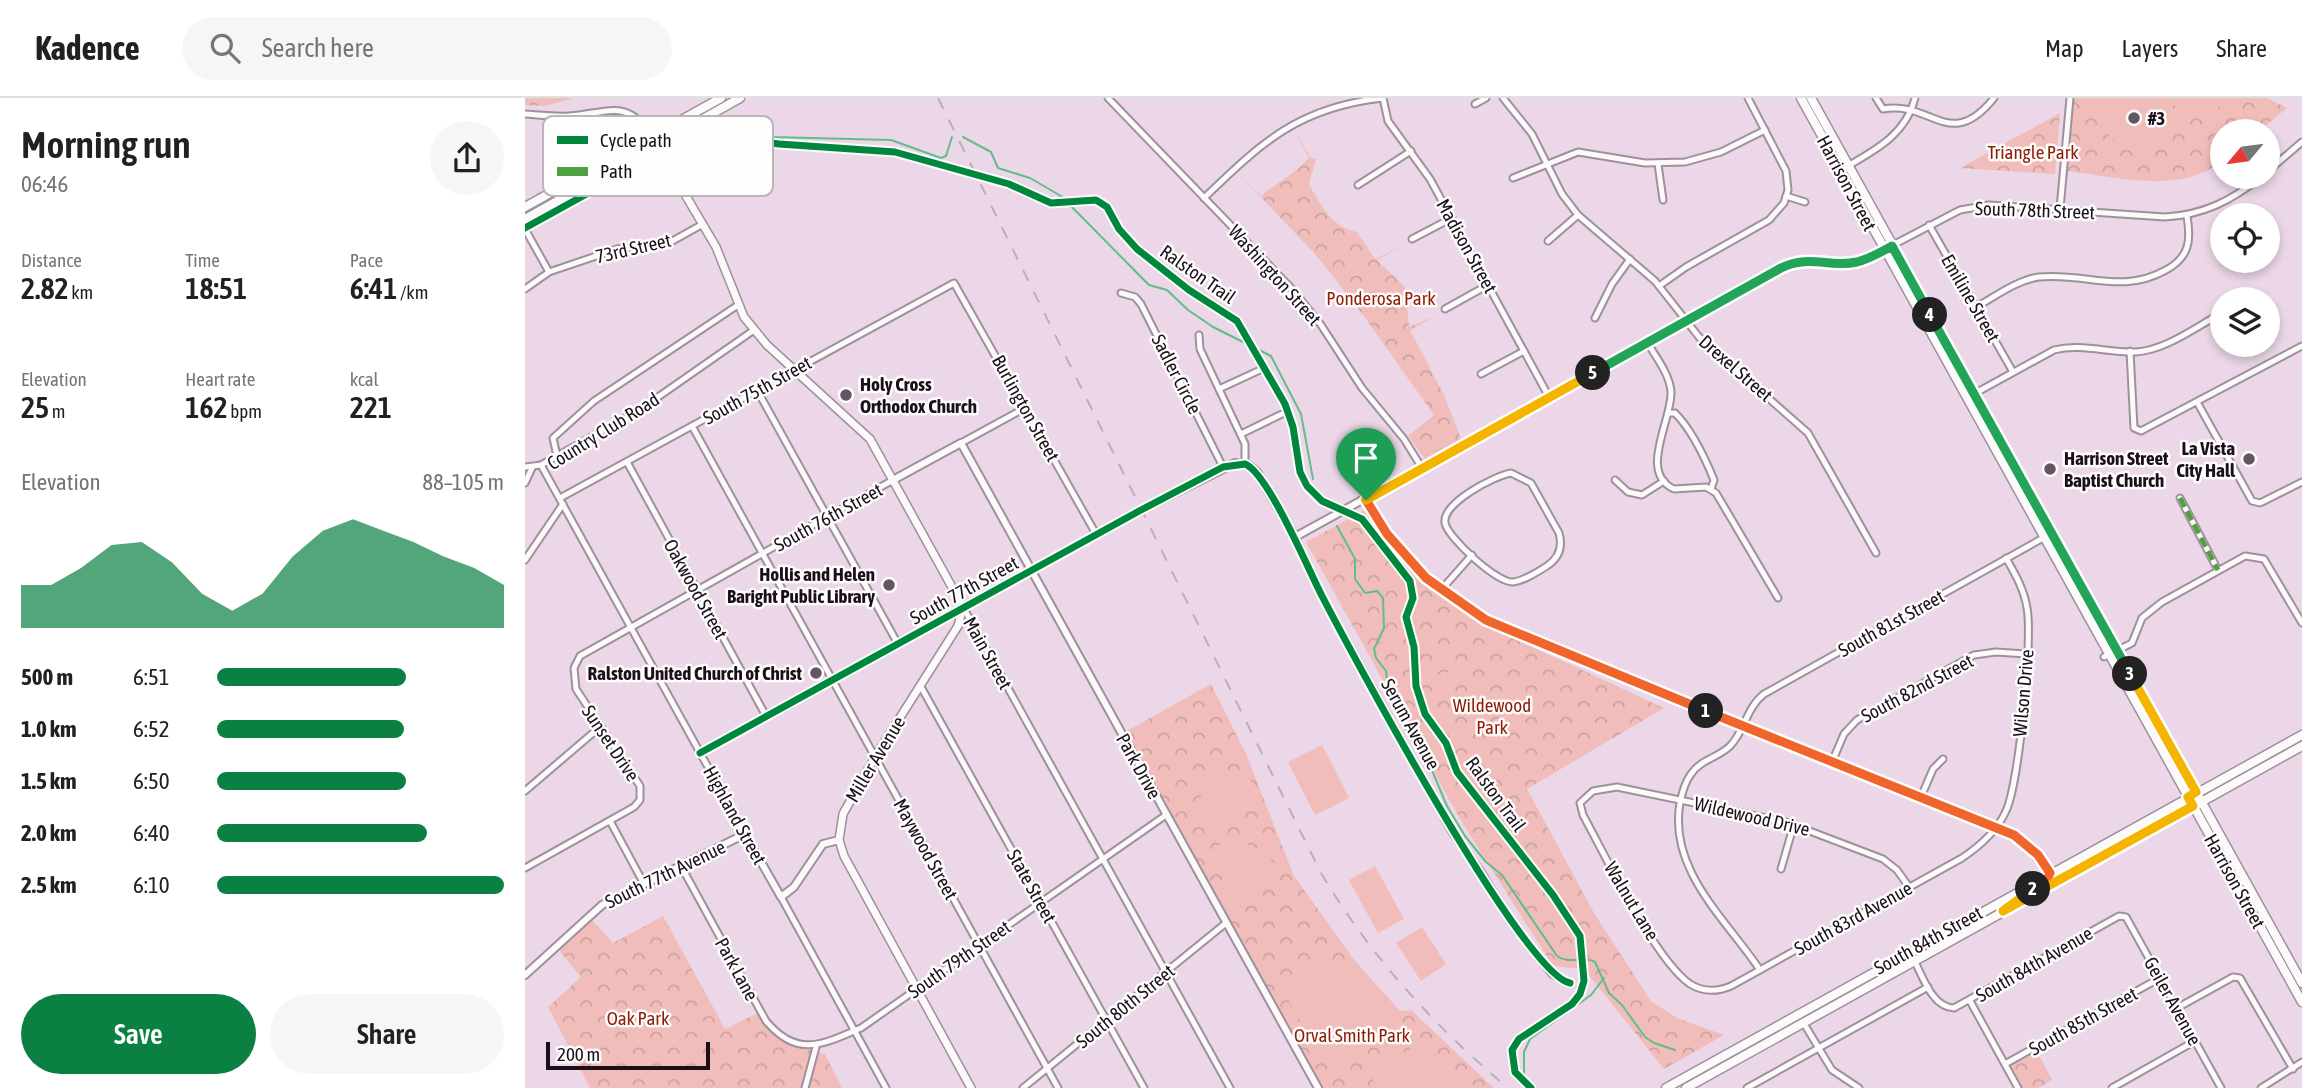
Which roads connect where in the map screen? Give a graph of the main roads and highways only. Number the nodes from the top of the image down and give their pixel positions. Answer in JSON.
{"nodes":[{"id":1,"x":721,"y":98,"type":"edge"},
{"id":2,"x":740,"y":98,"type":"edge"},
{"id":3,"x":1801,"y":98,"type":"edge"},
{"id":4,"x":1811,"y":98,"type":"edge"},
{"id":5,"x":688,"y":116,"type":"edge"},
{"id":6,"x":708,"y":116,"type":"edge"},
{"id":7,"x":1844,"y":168,"type":"junction"},
{"id":8,"x":545,"y":196,"type":"edge"},
{"id":9,"x":566,"y":196,"type":"edge"},
{"id":10,"x":686,"y":196,"type":"edge"},
{"id":11,"x":525,"y":207,"type":"edge"},
{"id":12,"x":525,"y":219,"type":"edge"},
{"id":13,"x":963,"y":607,"type":"joint"},
{"id":14,"x":2302,"y":735,"type":"edge"},
{"id":15,"x":2302,"y":747,"type":"edge"},
{"id":16,"x":2192,"y":794,"type":"junction"},
{"id":17,"x":2197,"y":804,"type":"junction"},
{"id":18,"x":2050,"y":873,"type":"junction"},
{"id":19,"x":2003,"y":911,"type":"junction"},
{"id":20,"x":2298,"y":969,"type":"edge"},
{"id":21,"x":2302,"y":983,"type":"edge"},
{"id":22,"x":2302,"y":1002,"type":"edge"},
{"id":23,"x":971,"y":1088,"type":"edge"},
{"id":24,"x":1665,"y":1088,"type":"edge"},
{"id":25,"x":1686,"y":1088,"type":"edge"}],
"edges":[{"from":1,"to":5,"type":"main road"},
{"from":2,"to":6,"type":"main road"},
{"from":3,"to":7,"type":"main road","name":"Harrison Street"},
{"from":4,"to":7,"type":"main road","name":"Harrison Street"},
{"from":7,"to":16,"type":"main road","name":"Harrison Street"},
{"from":8,"to":11,"type":"main road"},
{"from":9,"to":12,"type":"main road"},
{"from":10,"to":13,"type":"main road","name":"Main Street"},
{"from":13,"to":23,"type":"main road","name":"Miller Avenue"},
{"from":14,"to":16,"type":"main road","name":"South 84th Street"},
{"from":15,"to":17,"type":"main road","name":"South 84th Street"},
{"from":16,"to":17,"type":"main road","name":"Harrison Street"},
{"from":16,"to":18,"type":"main road","name":"South 84th Street"},
{"from":17,"to":19,"type":"main road","name":"South 84th Street"},
{"from":17,"to":20,"type":"main road","name":"Harrison Street"},
{"from":17,"to":22,"type":"main road","name":"Harrison Street"},
{"from":18,"to":19,"type":"main road"},
{"from":18,"to":24,"type":"main road","name":"South 84th Street"},
{"from":19,"to":25,"type":"main road","name":"South 84th Street"},
{"from":20,"to":21,"type":"main road","name":"Harrison Street"}]}
